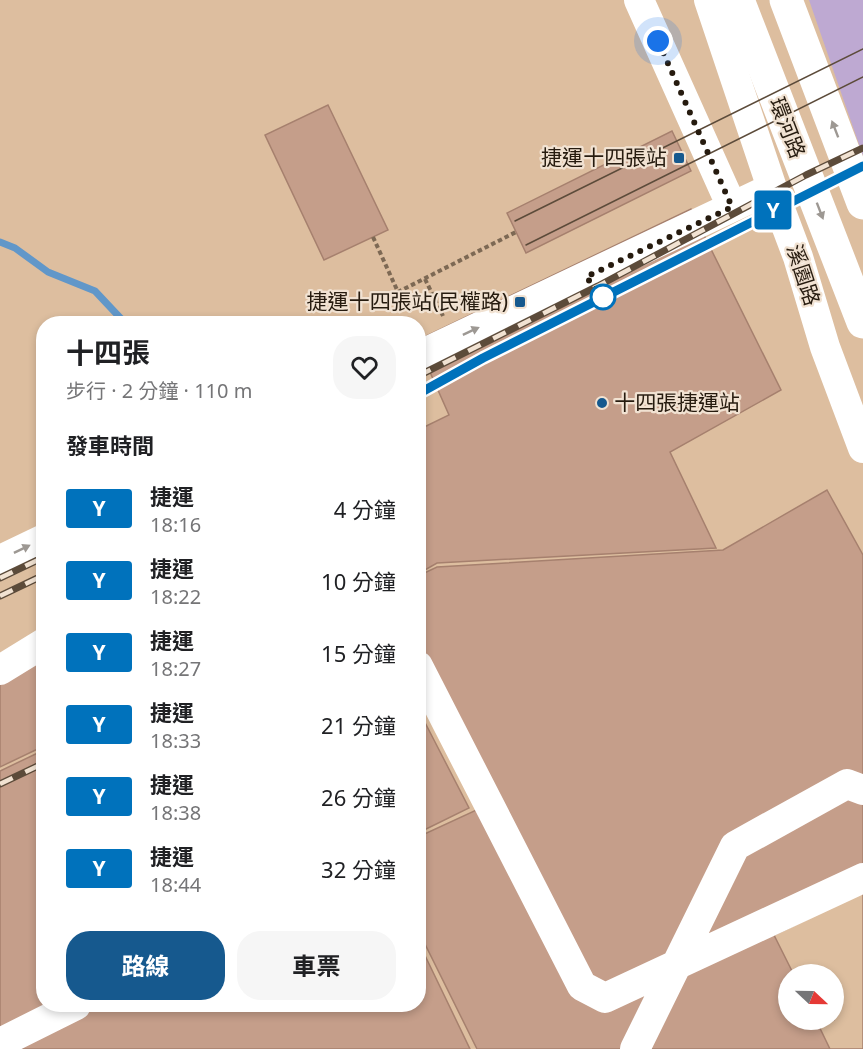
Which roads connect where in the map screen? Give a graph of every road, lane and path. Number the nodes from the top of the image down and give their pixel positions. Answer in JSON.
{"nodes":[{"id":1,"x":639,"y":0,"type":"edge"},
{"id":2,"x":709,"y":0,"type":"edge"},
{"id":3,"x":726,"y":0,"type":"edge"},
{"id":4,"x":738,"y":0,"type":"edge"},
{"id":5,"x":786,"y":0,"type":"edge"},
{"id":6,"x":772,"y":188,"type":"junction"},
{"id":7,"x":863,"y":203,"type":"edge"},
{"id":8,"x":732,"y":207,"type":"junction"},
{"id":9,"x":516,"y":232,"type":"dead end"},
{"id":10,"x":373,"y":237,"type":"dead end"},
{"id":11,"x":798,"y":257,"type":"junction"},
{"id":12,"x":425,"y":279,"type":"junction"},
{"id":13,"x":863,"y":322,"type":"edge"},
{"id":14,"x":448,"y":326,"type":"dead end"},
{"id":15,"x":426,"y":352,"type":"edge"},
{"id":16,"x":863,"y":448,"type":"edge"},
{"id":17,"x":36,"y":543,"type":"edge"},
{"id":18,"x":0,"y":560,"type":"edge"},
{"id":19,"x":36,"y":647,"type":"edge"},
{"id":20,"x":1,"y":667,"type":"edge"},
{"id":21,"x":426,"y":682,"type":"edge"},
{"id":22,"x":863,"y":790,"type":"edge"},
{"id":23,"x":863,"y":878,"type":"edge"},
{"id":24,"x":62,"y":1012,"type":"edge"},
{"id":25,"x":0,"y":1043,"type":"edge"},
{"id":26,"x":635,"y":1049,"type":"edge"}],
"edges":[{"from":1,"to":8,"type":"street"},
{"from":2,"to":6,"type":"street","name":"溪園路"},
{"from":3,"to":11,"type":"street"},
{"from":4,"to":13,"type":"highway","name":"環河路","one_way":true},
{"from":7,"to":5,"type":"highway","one_way":true},
{"from":6,"to":8,"type":"street"},
{"from":6,"to":11,"type":"street","name":"溪園路"},
{"from":15,"to":8,"type":"street","one_way":true},
{"from":9,"to":12,"type":"path"},
{"from":10,"to":12,"type":"path"},
{"from":11,"to":16,"type":"street","name":"溪園路"},
{"from":12,"to":14,"type":"path"},
{"from":18,"to":17,"type":"street","one_way":true},
{"from":19,"to":20,"type":"street"},
{"from":21,"to":23,"type":"street"},
{"from":22,"to":26,"type":"street"},
{"from":24,"to":25,"type":"street"}]}
